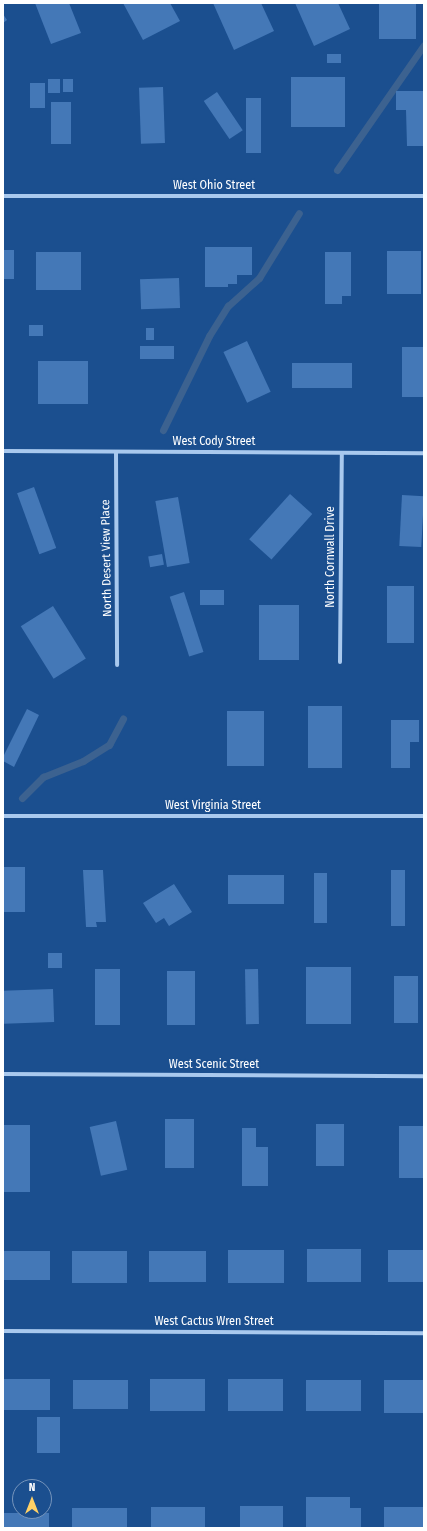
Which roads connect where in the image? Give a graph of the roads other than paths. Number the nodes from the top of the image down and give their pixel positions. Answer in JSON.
{"nodes":[{"id":1,"x":3,"y":196,"type":"edge"},
{"id":2,"x":424,"y":196,"type":"edge"},
{"id":3,"x":3,"y":451,"type":"edge"},
{"id":4,"x":116,"y":452,"type":"junction"},
{"id":5,"x":342,"y":453,"type":"junction"},
{"id":6,"x":424,"y":453,"type":"edge"},
{"id":7,"x":340,"y":662,"type":"dead end"},
{"id":8,"x":118,"y":665,"type":"dead end"},
{"id":9,"x":3,"y":816,"type":"edge"},
{"id":10,"x":424,"y":816,"type":"edge"},
{"id":11,"x":3,"y":1074,"type":"edge"},
{"id":12,"x":424,"y":1076,"type":"edge"},
{"id":13,"x":3,"y":1331,"type":"edge"},
{"id":14,"x":424,"y":1332,"type":"edge"}],
"edges":[{"from":1,"to":2,"type":"street","name":"West Ohio Street"},
{"from":3,"to":4,"type":"street","name":"West Cody Street"},
{"from":4,"to":5,"type":"street","name":"West Cody Street"},
{"from":4,"to":8,"type":"street","name":"North Desert View Place"},
{"from":5,"to":6,"type":"street","name":"West Cody Street"},
{"from":5,"to":7,"type":"street","name":"North Cornwall Drive"},
{"from":9,"to":10,"type":"street","name":"West Virginia Street"},
{"from":11,"to":12,"type":"street","name":"West Scenic Street"},
{"from":13,"to":14,"type":"street","name":"West Cactus Wren Street"}]}
